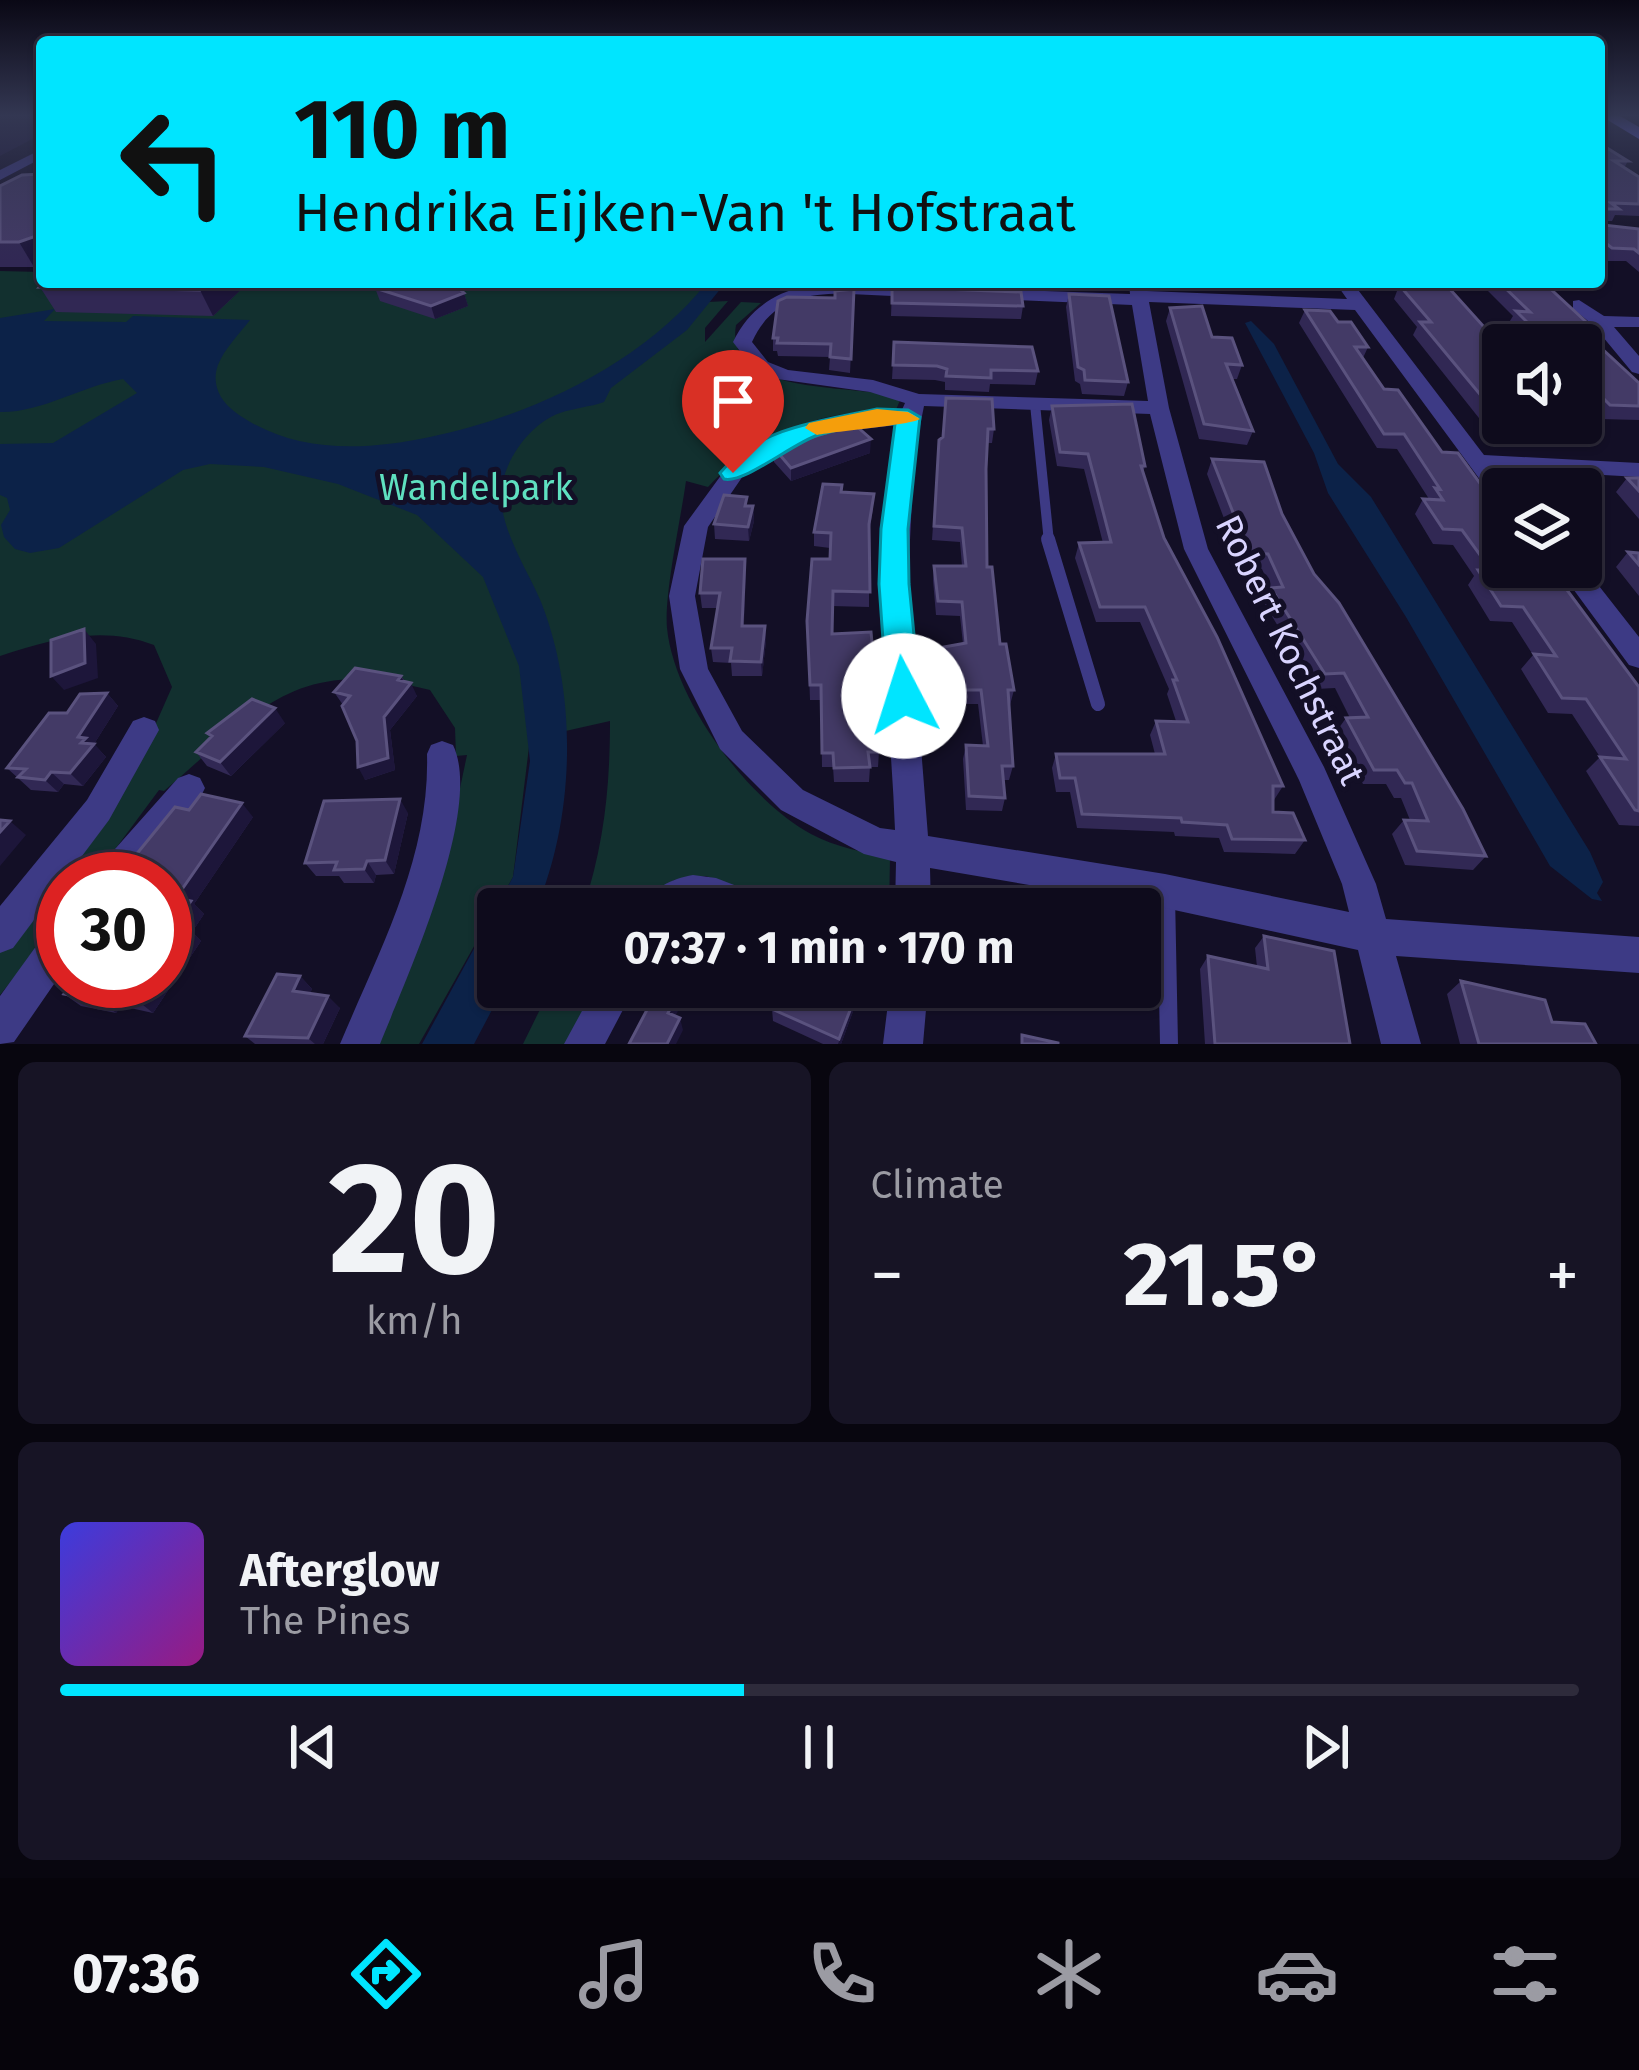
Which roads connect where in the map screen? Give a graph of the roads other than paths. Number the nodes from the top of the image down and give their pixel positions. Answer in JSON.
{"nodes":[{"id":1,"x":0,"y":181,"type":"edge"},
{"id":2,"x":25,"y":185,"type":"edge"},
{"id":3,"x":1347,"y":288,"type":"edge"},
{"id":4,"x":941,"y":292,"type":"edge"},
{"id":5,"x":1138,"y":292,"type":"edge"},
{"id":6,"x":964,"y":293,"type":"edge"},
{"id":7,"x":1360,"y":305,"type":"junction"},
{"id":8,"x":1579,"y":305,"type":"dead end"},
{"id":9,"x":1600,"y":320,"type":"junction"},
{"id":10,"x":1639,"y":322,"type":"edge"},
{"id":11,"x":1639,"y":368,"type":"edge"},
{"id":12,"x":1035,"y":404,"type":"junction"},
{"id":13,"x":1159,"y":408,"type":"junction"},
{"id":14,"x":912,"y":409,"type":"junction"},
{"id":15,"x":1477,"y":460,"type":"junction"},
{"id":16,"x":1483,"y":468,"type":"edge"},
{"id":17,"x":1639,"y":470,"type":"edge"},
{"id":18,"x":1586,"y":588,"type":"edge"},
{"id":19,"x":1639,"y":657,"type":"edge"},
{"id":20,"x":1098,"y":704,"type":"dead end"},
{"id":21,"x":144,"y":730,"type":"dead end"},
{"id":22,"x":442,"y":754,"type":"dead end"},
{"id":23,"x":189,"y":788,"type":"dead end"},
{"id":24,"x":914,"y":849,"type":"junction"},
{"id":25,"x":134,"y":852,"type":"edge"},
{"id":26,"x":913,"y":888,"type":"edge"},
{"id":27,"x":1166,"y":891,"type":"junction"},
{"id":28,"x":0,"y":935,"type":"edge"},
{"id":29,"x":1375,"y":936,"type":"junction"},
{"id":30,"x":1639,"y":955,"type":"edge"},
{"id":31,"x":36,"y":978,"type":"edge"},
{"id":32,"x":604,"y":1008,"type":"edge"},
{"id":33,"x":907,"y":1008,"type":"edge"},
{"id":34,"x":0,"y":1028,"type":"edge"},
{"id":35,"x":359,"y":1044,"type":"edge"},
{"id":36,"x":584,"y":1044,"type":"edge"},
{"id":37,"x":903,"y":1044,"type":"edge"},
{"id":38,"x":1169,"y":1044,"type":"edge"},
{"id":39,"x":1401,"y":1044,"type":"edge"}],
"edges":[{"from":1,"to":2,"type":"street"},
{"from":3,"to":7,"type":"street"},
{"from":4,"to":14,"type":"street"},
{"from":5,"to":6,"type":"street"},
{"from":5,"to":7,"type":"street"},
{"from":5,"to":13,"type":"street","name":"Robert Kochstraat"},
{"from":7,"to":15,"type":"street"},
{"from":8,"to":9,"type":"street"},
{"from":9,"to":10,"type":"street"},
{"from":9,"to":11,"type":"street"},
{"from":12,"to":13,"type":"street"},
{"from":12,"to":14,"type":"street"},
{"from":12,"to":20,"type":"lane"},
{"from":13,"to":29,"type":"street","name":"Robert Kochstraat"},
{"from":14,"to":24,"type":"street"},
{"from":14,"to":24,"type":"street"},
{"from":15,"to":16,"type":"street"},
{"from":15,"to":17,"type":"street"},
{"from":18,"to":19,"type":"street"},
{"from":21,"to":28,"type":"street"},
{"from":22,"to":35,"type":"street"},
{"from":23,"to":25,"type":"street"},
{"from":24,"to":26,"type":"street"},
{"from":24,"to":27,"type":"street"},
{"from":27,"to":29,"type":"street"},
{"from":27,"to":38,"type":"lane"},
{"from":29,"to":30,"type":"street"},
{"from":29,"to":39,"type":"street","name":"Robert Kochstraat"},
{"from":31,"to":34,"type":"street"},
{"from":32,"to":36,"type":"street"},
{"from":33,"to":37,"type":"street"}]}
